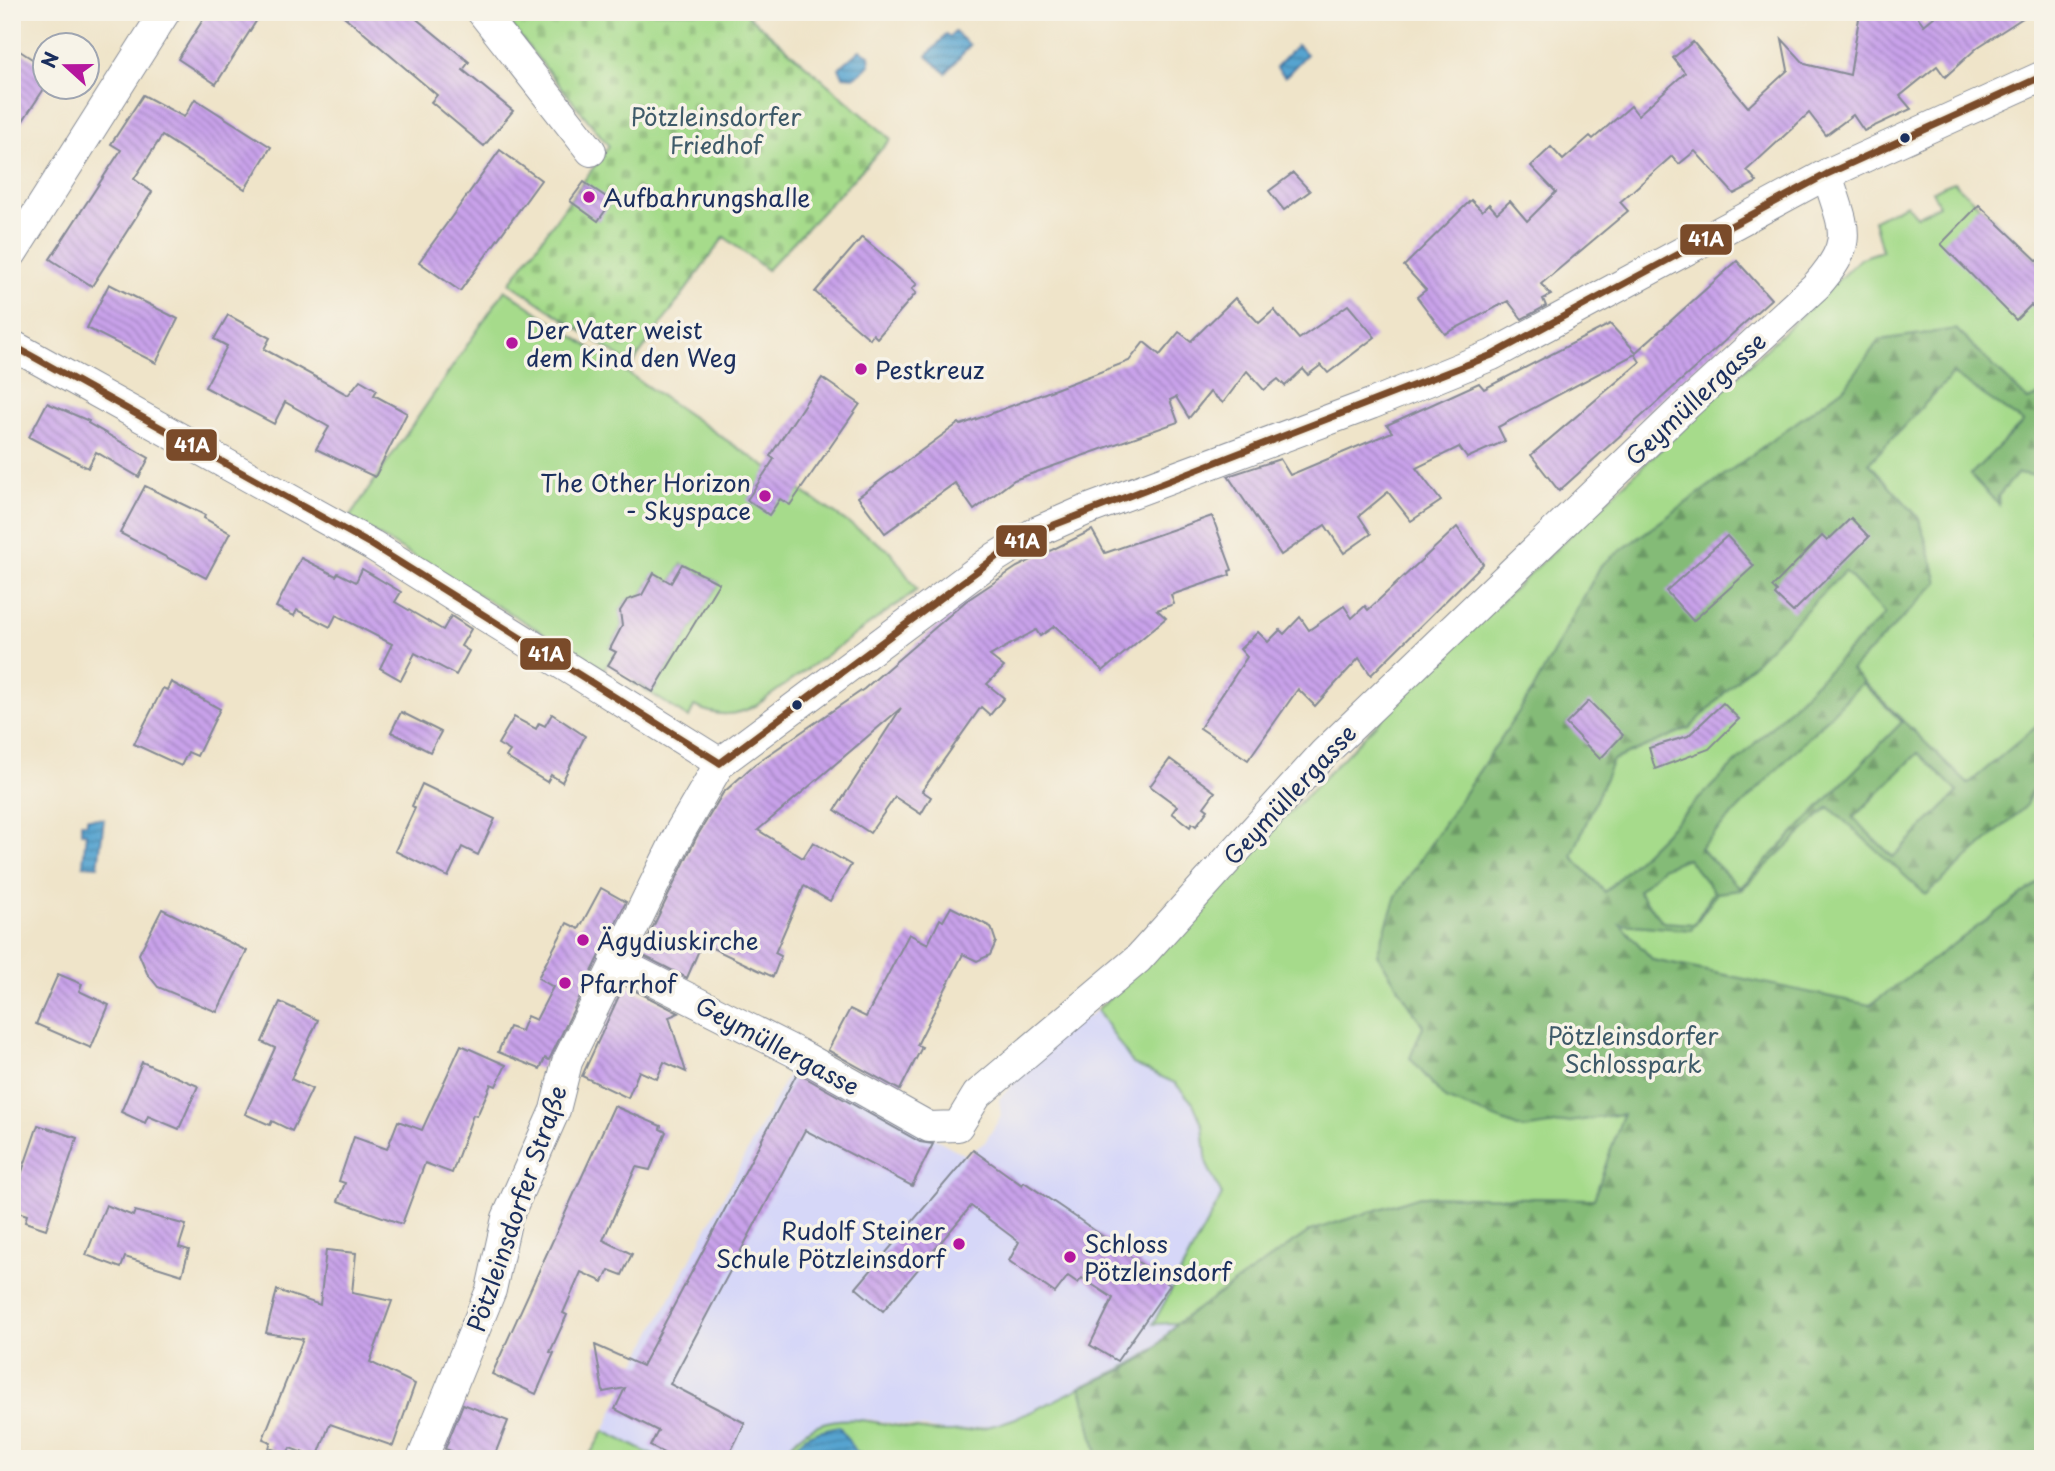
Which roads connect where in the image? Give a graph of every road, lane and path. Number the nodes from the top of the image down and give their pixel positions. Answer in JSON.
{"nodes":[{"id":1,"x":165,"y":12,"type":"edge"},
{"id":2,"x":482,"y":12,"type":"edge"},
{"id":3,"x":2043,"y":76,"type":"edge"},
{"id":4,"x":591,"y":151,"type":"dead end"},
{"id":5,"x":1827,"y":174,"type":"junction"},
{"id":6,"x":12,"y":253,"type":"edge"},
{"id":7,"x":12,"y":345,"type":"edge"},
{"id":8,"x":720,"y":763,"type":"junction"},
{"id":9,"x":615,"y":961,"type":"junction"},
{"id":10,"x":422,"y":1459,"type":"edge"}],
"edges":[{"from":1,"to":6,"type":"street"},
{"from":2,"to":4,"type":"street"},
{"from":3,"to":5,"type":"street","name":"Pötzleinsdorfer Straße"},
{"from":5,"to":8,"type":"street","name":"Pötzleinsdorfer Straße"},
{"from":5,"to":9,"type":"street","name":"Geymüllergasse"},
{"from":7,"to":8,"type":"street"},
{"from":8,"to":9,"type":"street","name":"Pötzleinsdorfer Straße"},
{"from":9,"to":10,"type":"street","name":"Pötzleinsdorfer Straße"}]}
